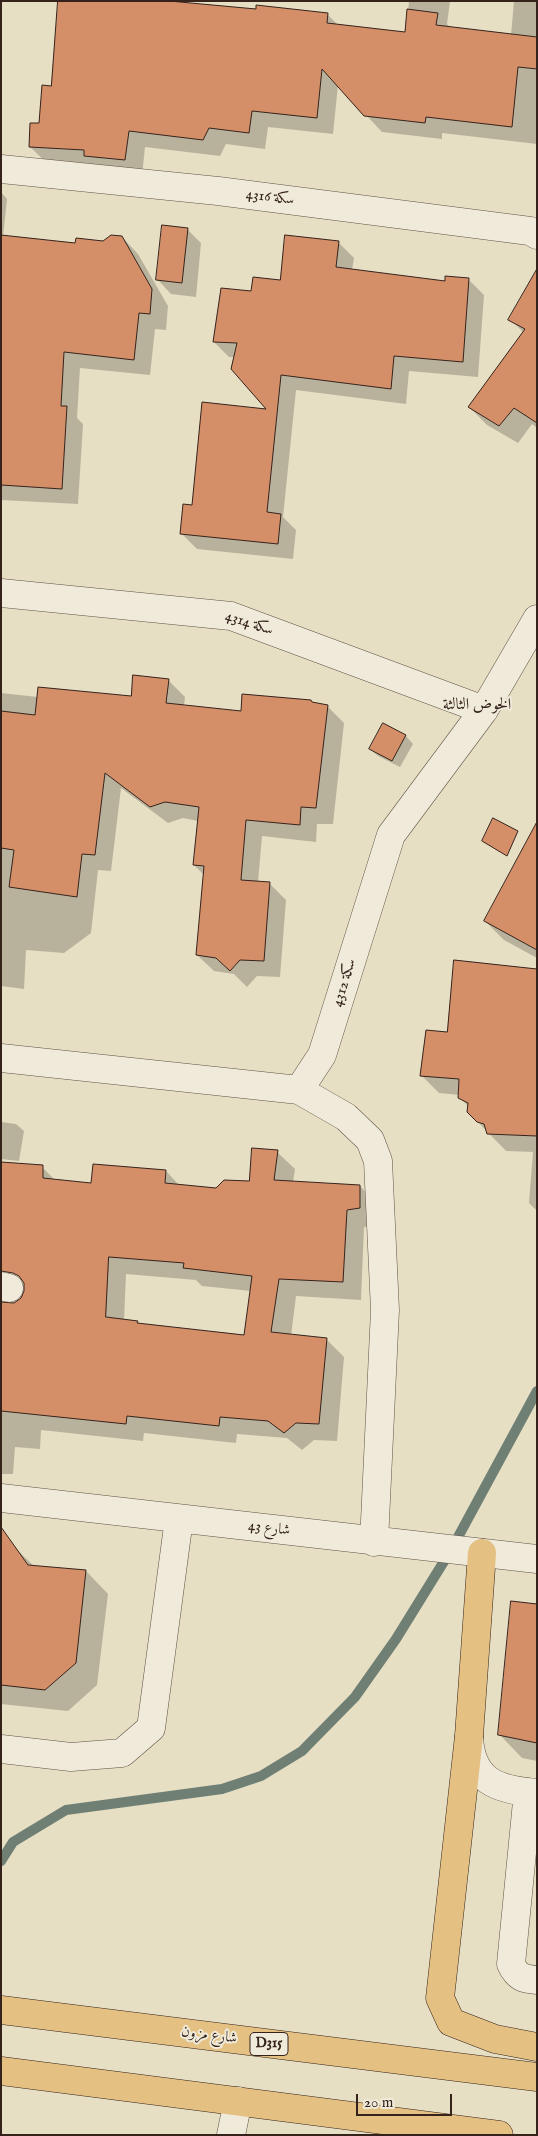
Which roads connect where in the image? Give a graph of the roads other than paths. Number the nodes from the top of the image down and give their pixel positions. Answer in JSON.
{"nodes":[{"id":1,"x":1,"y":169,"type":"edge"},
{"id":2,"x":537,"y":235,"type":"edge"},
{"id":3,"x":1,"y":593,"type":"edge"},
{"id":4,"x":537,"y":619,"type":"edge"},
{"id":5,"x":484,"y":710,"type":"junction"},
{"id":6,"x":1,"y":1058,"type":"edge"},
{"id":7,"x":299,"y":1090,"type":"junction"},
{"id":8,"x":1,"y":1498,"type":"edge"},
{"id":9,"x":179,"y":1518,"type":"junction"},
{"id":10,"x":374,"y":1542,"type":"junction"},
{"id":11,"x":482,"y":1553,"type":"junction"},
{"id":12,"x":537,"y":1559,"type":"edge"},
{"id":13,"x":469,"y":1736,"type":"junction"},
{"id":14,"x":1,"y":1750,"type":"edge"},
{"id":15,"x":532,"y":1793,"type":"edge"},
{"id":16,"x":537,"y":1980,"type":"edge"},
{"id":17,"x":1,"y":2010,"type":"edge"},
{"id":18,"x":537,"y":2047,"type":"edge"},
{"id":19,"x":1,"y":2071,"type":"edge"},
{"id":20,"x":537,"y":2077,"type":"edge"},
{"id":21,"x":238,"y":2101,"type":"junction"},
{"id":22,"x":231,"y":2135,"type":"edge"},
{"id":23,"x":499,"y":2135,"type":"edge"}],
"edges":[{"from":1,"to":2,"type":"street","name":"سكة 4316"},
{"from":3,"to":5,"type":"street","name":"سكة 4314"},
{"from":4,"to":5,"type":"street","name":"سكة 4312"},
{"from":5,"to":7,"type":"street","name":"سكة 4312"},
{"from":6,"to":7,"type":"street"},
{"from":7,"to":10,"type":"street"},
{"from":8,"to":9,"type":"street","name":"شارع 43"},
{"from":9,"to":10,"type":"street","name":"شارع 43"},
{"from":9,"to":14,"type":"street"},
{"from":10,"to":11,"type":"street","name":"شارع 43"},
{"from":11,"to":12,"type":"street","name":"شارع 43"},
{"from":11,"to":13,"type":"main road"},
{"from":13,"to":15,"type":"street"},
{"from":13,"to":18,"type":"main road"},
{"from":15,"to":16,"type":"street"},
{"from":17,"to":20,"type":"main road","name":"شارع مزون","number":"D315"},
{"from":19,"to":21,"type":"main road"},
{"from":21,"to":22,"type":"street"},
{"from":21,"to":23,"type":"main road"}]}
